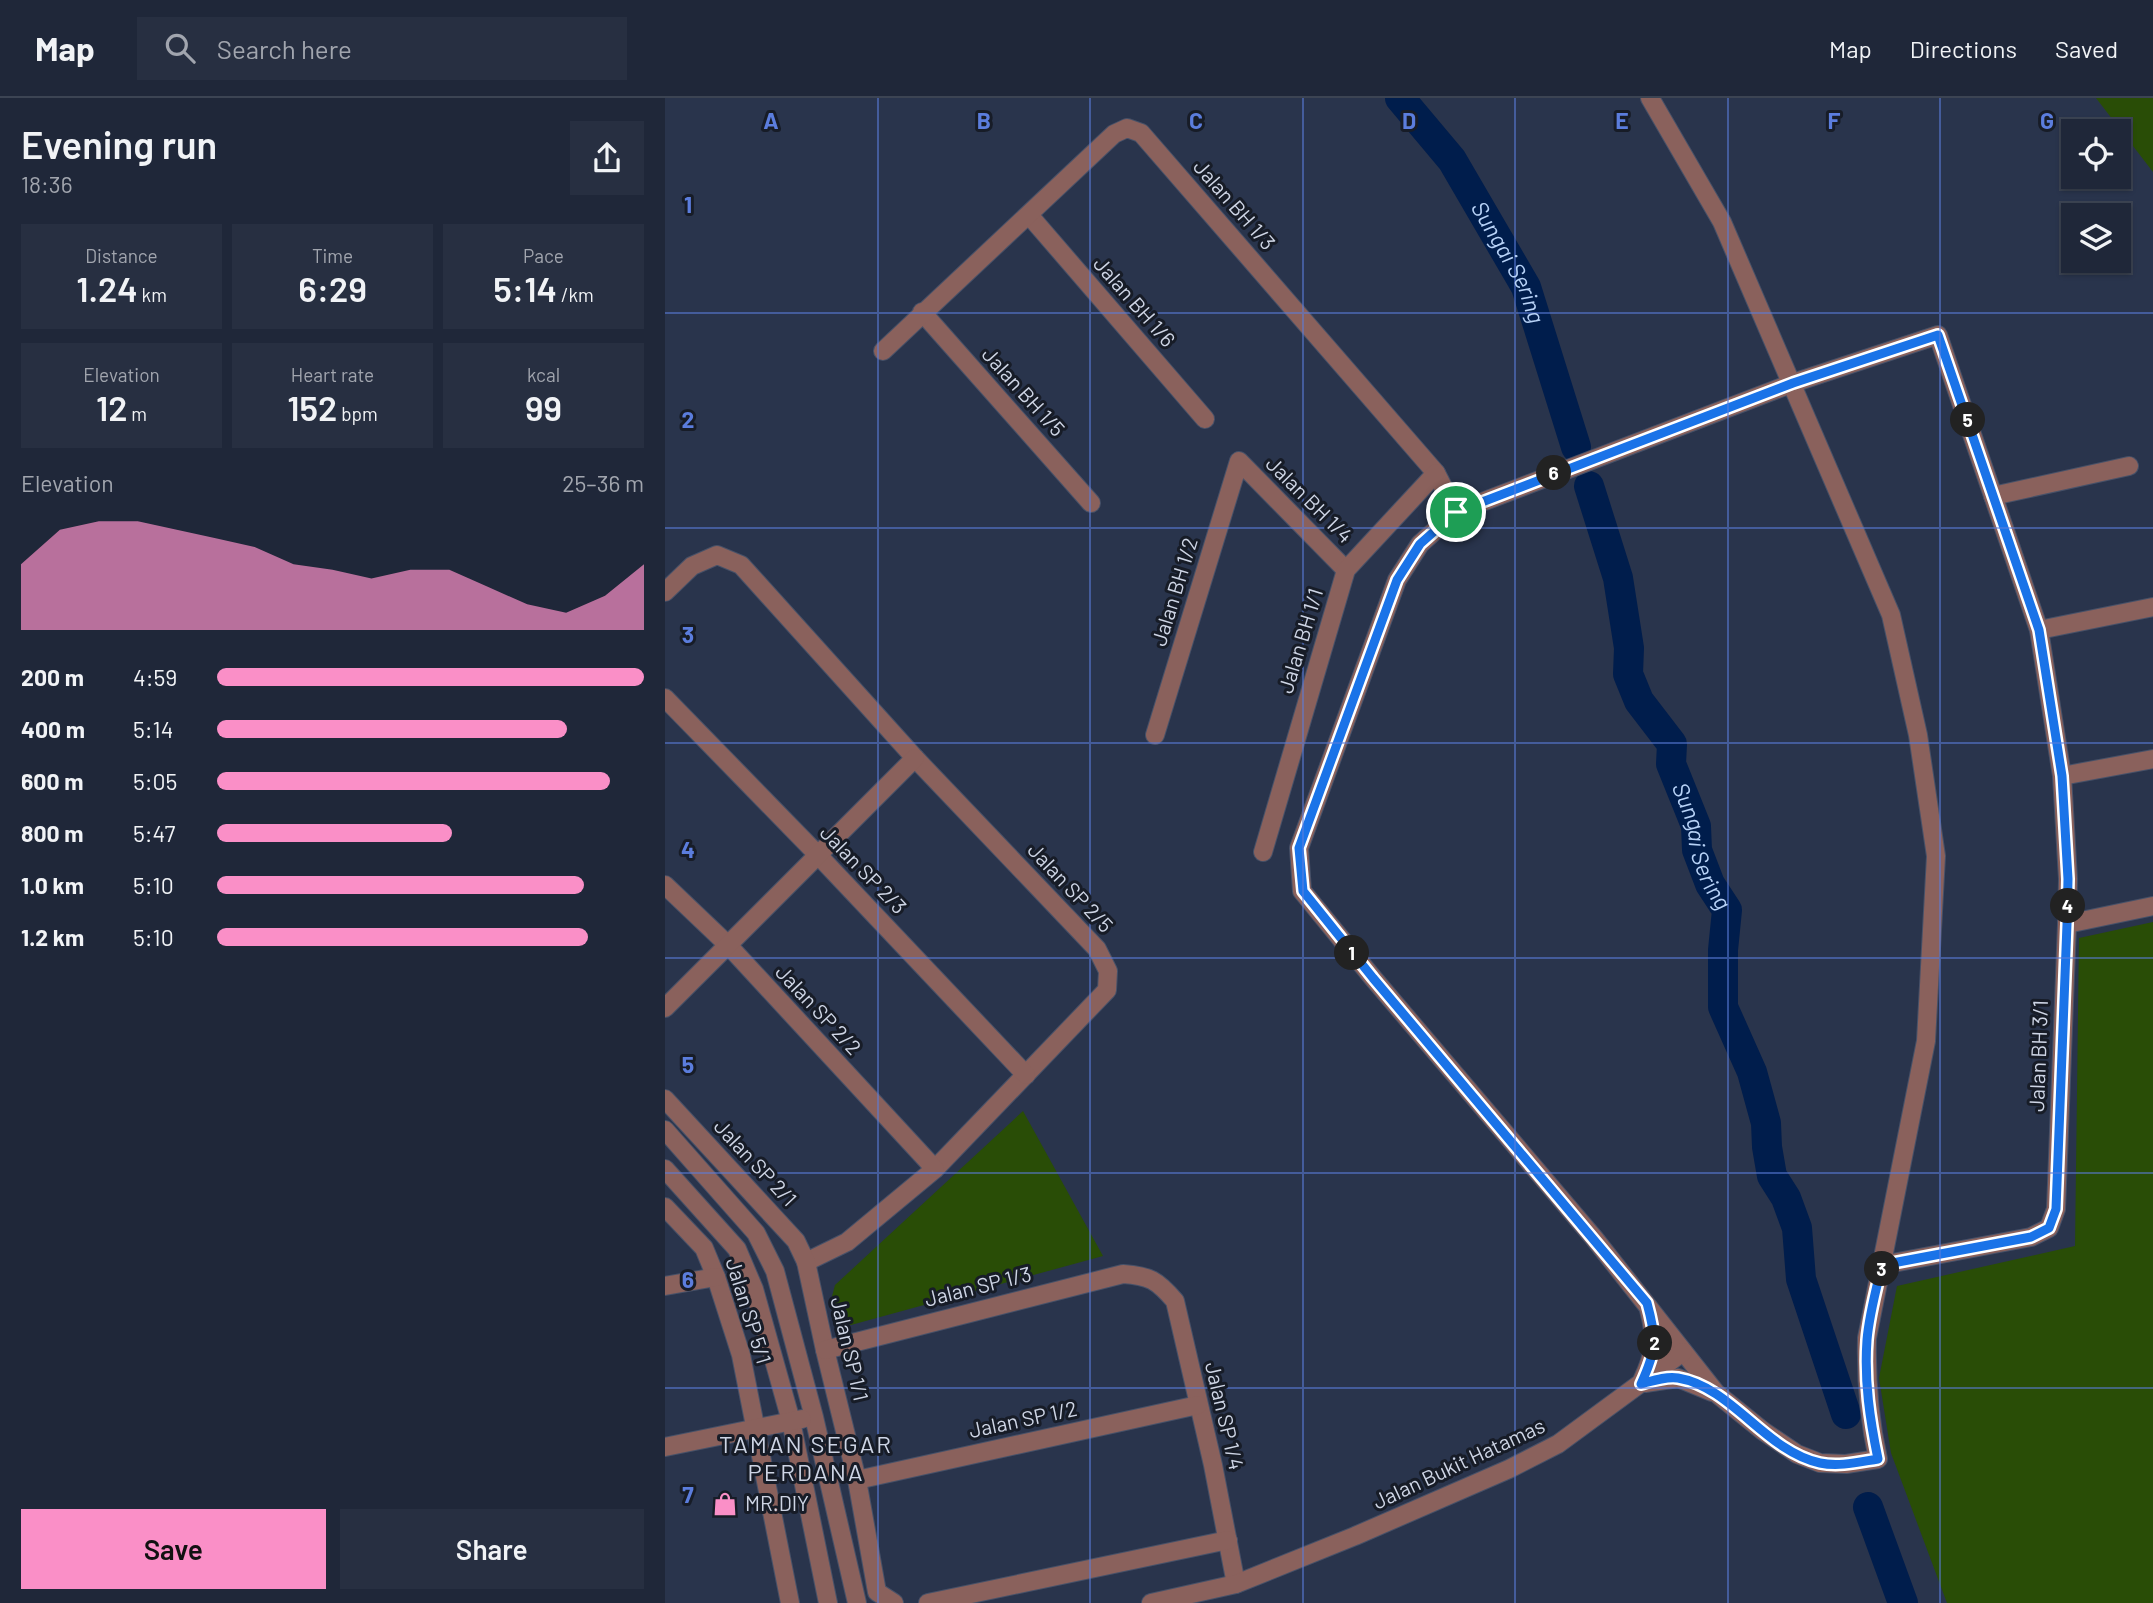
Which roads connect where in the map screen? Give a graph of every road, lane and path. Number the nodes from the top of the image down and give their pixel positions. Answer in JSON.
{"nodes":[{"id":1,"x":1650,"y":98,"type":"edge"},
{"id":2,"x":1029,"y":215,"type":"junction"},
{"id":3,"x":922,"y":312,"type":"junction"},
{"id":4,"x":883,"y":351,"type":"dead end"},
{"id":5,"x":1793,"y":383,"type":"junction"},
{"id":6,"x":1205,"y":419,"type":"dead end"},
{"id":7,"x":1239,"y":461,"type":"joint"},
{"id":8,"x":2129,"y":466,"type":"dead end"},
{"id":9,"x":1436,"y":473,"type":"junction"},
{"id":10,"x":1993,"y":496,"type":"junction"},
{"id":11,"x":1091,"y":503,"type":"dead end"},
{"id":12,"x":1456,"y":512,"type":"junction"},
{"id":13,"x":1346,"y":570,"type":"junction"},
{"id":14,"x":665,"y":592,"type":"edge"},
{"id":15,"x":2153,"y":607,"type":"edge"},
{"id":16,"x":2039,"y":630,"type":"junction"},
{"id":17,"x":665,"y":698,"type":"edge"},
{"id":18,"x":1155,"y":735,"type":"dead end"},
{"id":19,"x":915,"y":758,"type":"junction"},
{"id":20,"x":2153,"y":759,"type":"edge"},
{"id":21,"x":2062,"y":776,"type":"junction"},
{"id":22,"x":1263,"y":852,"type":"dead end"},
{"id":23,"x":818,"y":855,"type":"junction"},
{"id":24,"x":665,"y":885,"type":"edge"},
{"id":25,"x":2153,"y":906,"type":"edge"},
{"id":26,"x":2067,"y":924,"type":"junction"},
{"id":27,"x":728,"y":946,"type":"junction"},
{"id":28,"x":665,"y":1008,"type":"edge"},
{"id":29,"x":1026,"y":1074,"type":"junction"},
{"id":30,"x":665,"y":1099,"type":"edge"},
{"id":31,"x":665,"y":1130,"type":"edge"},
{"id":32,"x":665,"y":1169,"type":"edge"},
{"id":33,"x":935,"y":1169,"type":"junction"},
{"id":34,"x":665,"y":1207,"type":"edge"},
{"id":35,"x":806,"y":1262,"type":"junction"},
{"id":36,"x":1882,"y":1265,"type":"junction"},
{"id":37,"x":1142,"y":1275,"type":"joint"},
{"id":38,"x":716,"y":1277,"type":"junction"},
{"id":39,"x":665,"y":1286,"type":"edge"},
{"id":40,"x":1647,"y":1303,"type":"junction"},
{"id":41,"x":825,"y":1350,"type":"junction"},
{"id":42,"x":1683,"y":1352,"type":"junction"},
{"id":43,"x":1641,"y":1384,"type":"junction"},
{"id":44,"x":1716,"y":1393,"type":"junction"},
{"id":45,"x":1198,"y":1405,"type":"junction"},
{"id":46,"x":814,"y":1417,"type":"junction"},
{"id":47,"x":791,"y":1421,"type":"junction"},
{"id":48,"x":748,"y":1429,"type":"junction"},
{"id":49,"x":665,"y":1447,"type":"edge"},
{"id":50,"x":857,"y":1480,"type":"junction"},
{"id":51,"x":1228,"y":1540,"type":"junction"},
{"id":52,"x":1236,"y":1584,"type":"junction"},
{"id":53,"x":790,"y":1603,"type":"edge"},
{"id":54,"x":828,"y":1603,"type":"edge"},
{"id":55,"x":857,"y":1603,"type":"edge"},
{"id":56,"x":894,"y":1603,"type":"edge"},
{"id":57,"x":928,"y":1603,"type":"edge"},
{"id":58,"x":1154,"y":1603,"type":"edge"}],
"edges":[{"from":1,"to":5,"type":"street"},
{"from":2,"to":3,"type":"street","name":"Jalan BH 1/3"},
{"from":2,"to":6,"type":"street","name":"Jalan BH 1/6"},
{"from":2,"to":9,"type":"street","name":"Jalan BH 1/3"},
{"from":3,"to":4,"type":"street","name":"Jalan BH 1/3"},
{"from":3,"to":11,"type":"street","name":"Jalan BH 1/5"},
{"from":5,"to":10,"type":"street","name":"Jalan BH 3/1"},
{"from":5,"to":12,"type":"street"},
{"from":5,"to":36,"type":"street"},
{"from":7,"to":13,"type":"street","name":"Jalan BH 1/4"},
{"from":7,"to":18,"type":"street","name":"Jalan BH 1/2"},
{"from":8,"to":10,"type":"street"},
{"from":9,"to":12,"type":"street","name":"Jalan BH 1/3"},
{"from":9,"to":13,"type":"street","name":"Jalan BH 1/1"},
{"from":10,"to":16,"type":"street","name":"Jalan BH 3/1"},
{"from":12,"to":40,"type":"street"},
{"from":13,"to":22,"type":"street","name":"Jalan BH 1/1"},
{"from":14,"to":19,"type":"street","name":"Jalan SP 2/5"},
{"from":15,"to":16,"type":"street"},
{"from":16,"to":21,"type":"street","name":"Jalan BH 3/1"},
{"from":17,"to":23,"type":"street","name":"Jalan SP 2/3"},
{"from":19,"to":23,"type":"street"},
{"from":19,"to":29,"type":"street","name":"Jalan SP 2/5"},
{"from":20,"to":21,"type":"street"},
{"from":21,"to":26,"type":"street","name":"Jalan BH 3/1"},
{"from":23,"to":27,"type":"street"},
{"from":23,"to":29,"type":"street","name":"Jalan SP 2/3"},
{"from":24,"to":27,"type":"street","name":"Jalan SP 2/2"},
{"from":25,"to":26,"type":"street"},
{"from":26,"to":36,"type":"street","name":"Jalan BH 3/1"},
{"from":27,"to":28,"type":"street"},
{"from":27,"to":33,"type":"street","name":"Jalan SP 2/2"},
{"from":29,"to":33,"type":"street","name":"Jalan SP 2/5"},
{"from":30,"to":35,"type":"street","name":"Jalan SP 2/1"},
{"from":31,"to":46,"type":"street"},
{"from":32,"to":47,"type":"street"},
{"from":33,"to":35,"type":"street","name":"Jalan SP 2/5"},
{"from":34,"to":38,"type":"street","name":"Jalan SP 5/1"},
{"from":35,"to":41,"type":"street","name":"Jalan SP 1/1"},
{"from":36,"to":44,"type":"street"},
{"from":37,"to":41,"type":"street","name":"Jalan SP 1/3"},
{"from":37,"to":45,"type":"street","name":"Jalan SP 1/4"},
{"from":38,"to":39,"type":"street"},
{"from":38,"to":48,"type":"street","name":"Jalan SP 5/1"},
{"from":40,"to":42,"type":"street"},
{"from":40,"to":43,"type":"street"},
{"from":41,"to":50,"type":"street","name":"Jalan SP 1/1"},
{"from":42,"to":43,"type":"street","name":"Jalan Bukit Hatamas"},
{"from":42,"to":44,"type":"street"},
{"from":43,"to":44,"type":"street"},
{"from":43,"to":52,"type":"street","name":"Jalan Bukit Hatamas"},
{"from":45,"to":50,"type":"street","name":"Jalan SP 1/2"},
{"from":45,"to":51,"type":"street","name":"Jalan SP 1/4"},
{"from":46,"to":47,"type":"street"},
{"from":46,"to":55,"type":"street"},
{"from":47,"to":48,"type":"street"},
{"from":47,"to":54,"type":"street"},
{"from":48,"to":49,"type":"street"},
{"from":48,"to":53,"type":"street","name":"Jalan SP 5/1"},
{"from":50,"to":56,"type":"street","name":"Jalan SP 1/1"},
{"from":51,"to":52,"type":"street","name":"Jalan SP 1/4"},
{"from":51,"to":57,"type":"street"},
{"from":52,"to":58,"type":"street"}]}
